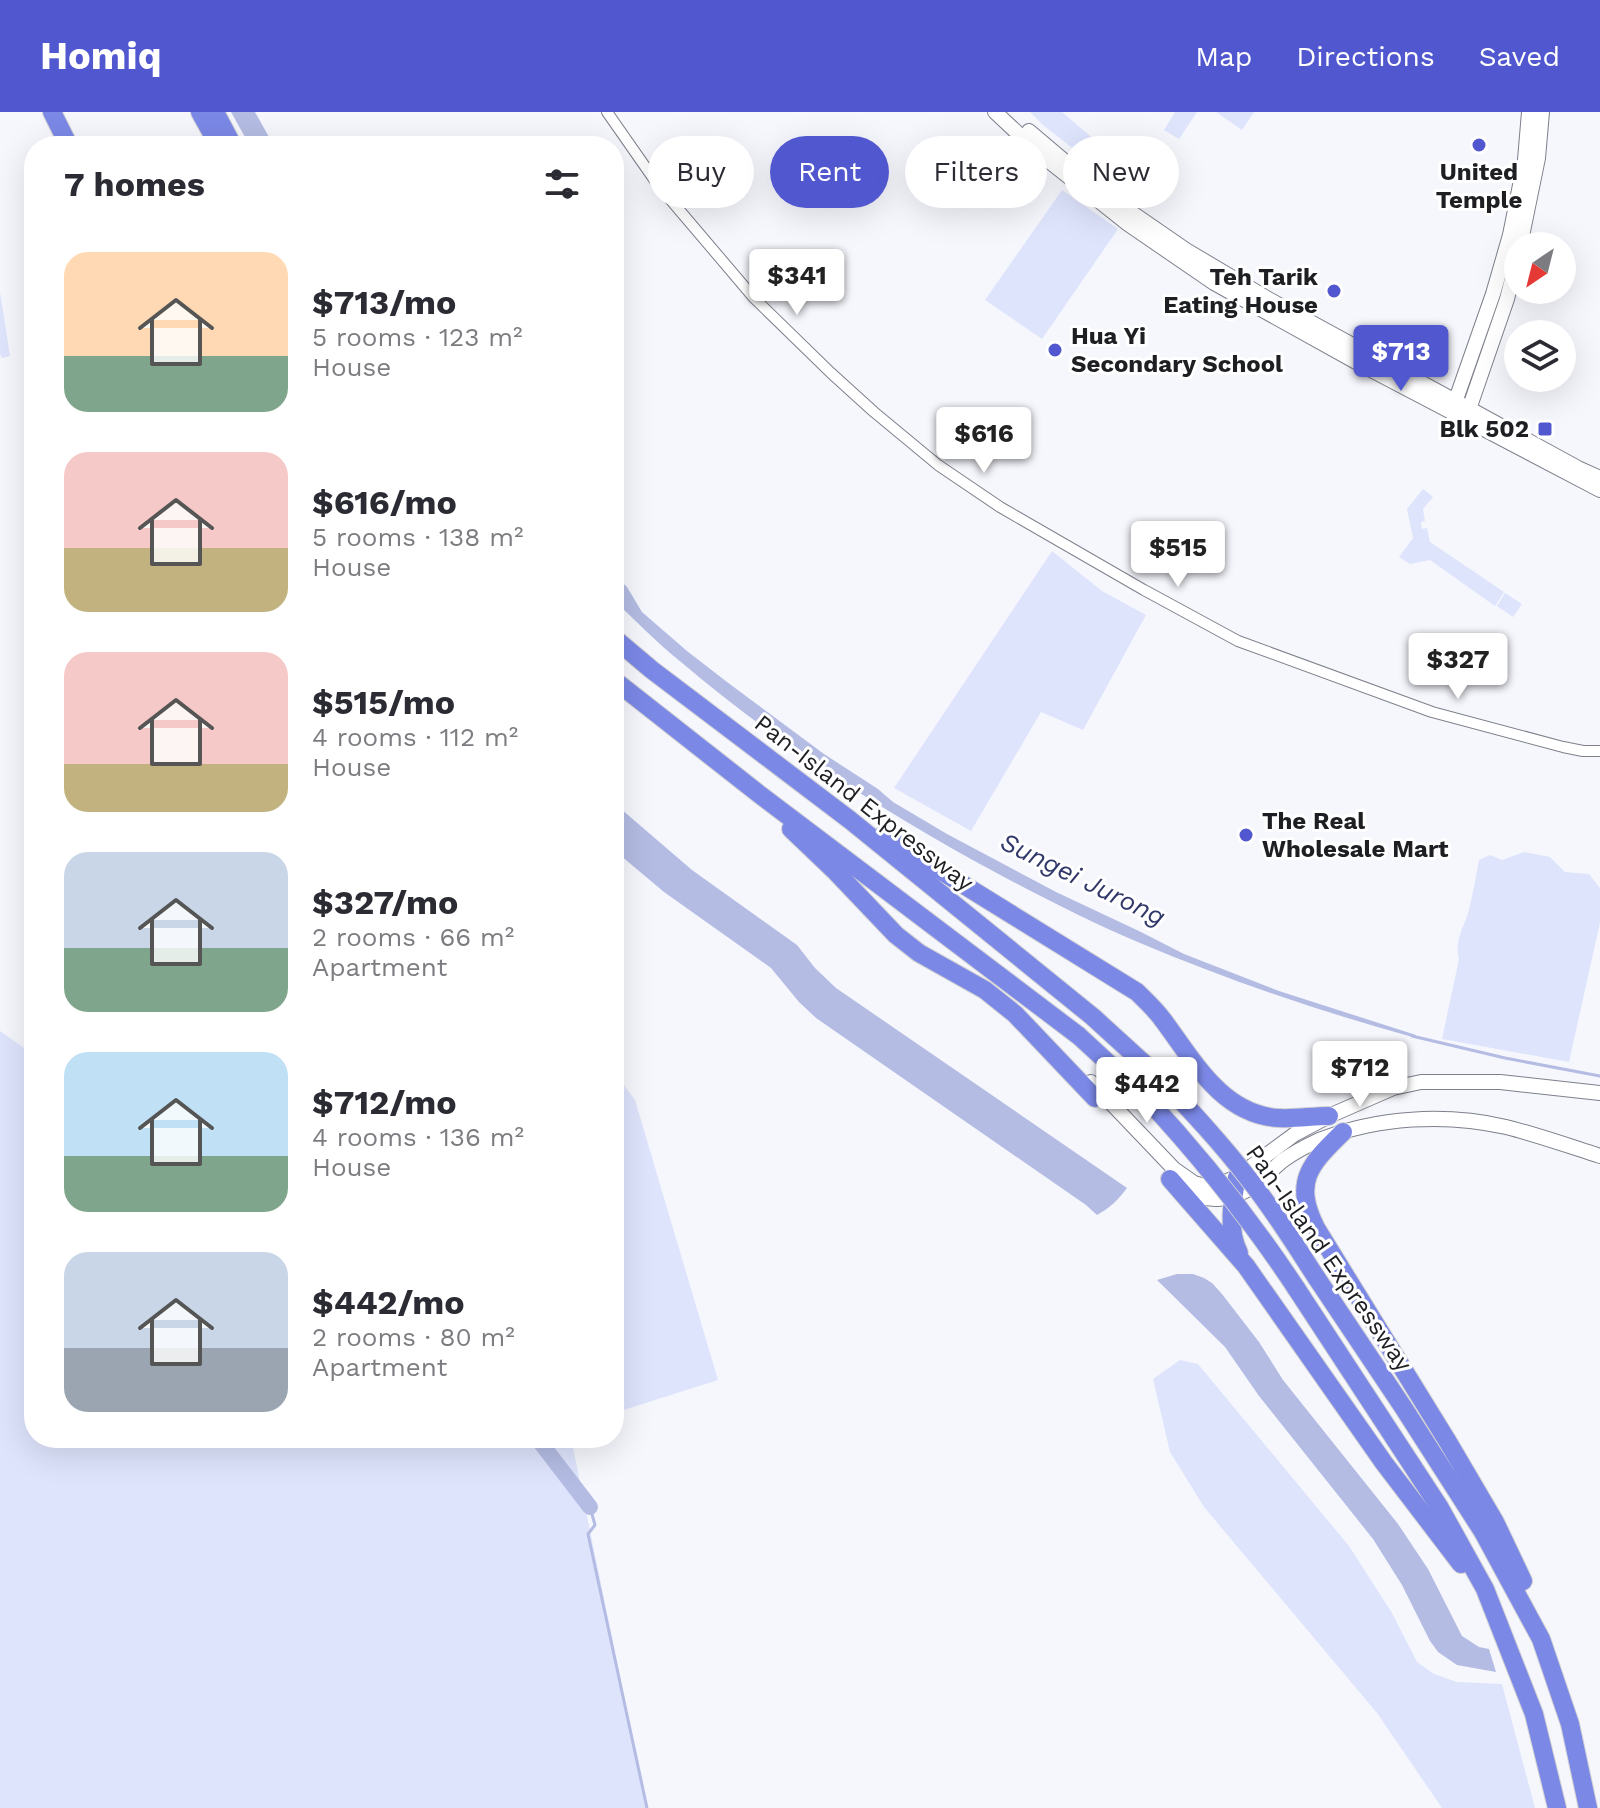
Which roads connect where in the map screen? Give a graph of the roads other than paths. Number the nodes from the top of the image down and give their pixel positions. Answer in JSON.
{"nodes":[{"id":1,"x":52,"y":112,"type":"edge"},
{"id":2,"x":200,"y":112,"type":"edge"},
{"id":3,"x":215,"y":112,"type":"edge"},
{"id":4,"x":607,"y":112,"type":"edge"},
{"id":5,"x":995,"y":112,"type":"edge"},
{"id":6,"x":1008,"y":112,"type":"edge"},
{"id":7,"x":1529,"y":112,"type":"edge"},
{"id":8,"x":1541,"y":112,"type":"edge"},
{"id":9,"x":64,"y":136,"type":"edge"},
{"id":10,"x":213,"y":136,"type":"edge"},
{"id":11,"x":228,"y":136,"type":"edge"},
{"id":12,"x":624,"y":136,"type":"edge"},
{"id":13,"x":624,"y":136,"type":"edge"},
{"id":14,"x":1523,"y":232,"type":"edge"},
{"id":15,"x":1505,"y":304,"type":"edge"},
{"id":16,"x":1461,"y":410,"type":"junction"},
{"id":17,"x":1600,"y":478,"type":"edge"},
{"id":18,"x":1600,"y":490,"type":"edge"},
{"id":19,"x":624,"y":646,"type":"edge"},
{"id":20,"x":624,"y":688,"type":"edge"},
{"id":21,"x":1600,"y":751,"type":"edge"},
{"id":22,"x":759,"y":794,"type":"junction"},
{"id":23,"x":832,"y":805,"type":"junction"},
{"id":24,"x":1062,"y":1063,"type":"junction"},
{"id":25,"x":1600,"y":1093,"type":"edge"},
{"id":26,"x":1095,"y":1098,"type":"joint"},
{"id":27,"x":1329,"y":1116,"type":"junction"},
{"id":28,"x":1343,"y":1132,"type":"junction"},
{"id":29,"x":1600,"y":1156,"type":"edge"},
{"id":30,"x":1237,"y":1177,"type":"junction"},
{"id":31,"x":1170,"y":1179,"type":"junction"},
{"id":32,"x":1234,"y":1196,"type":"junction"},
{"id":33,"x":1246,"y":1266,"type":"junction"},
{"id":34,"x":1485,"y":1589,"type":"junction"},
{"id":35,"x":1541,"y":1639,"type":"junction"},
{"id":36,"x":1557,"y":1808,"type":"edge"},
{"id":37,"x":1588,"y":1808,"type":"edge"}],
"edges":[{"from":1,"to":9,"type":"highway"},
{"from":2,"to":10,"type":"highway"},
{"from":3,"to":11,"type":"highway"},
{"from":4,"to":13,"type":"street"},
{"from":5,"to":16,"type":"street"},
{"from":6,"to":16,"type":"street"},
{"from":7,"to":16,"type":"street"},
{"from":8,"to":14,"type":"street"},
{"from":12,"to":21,"type":"street"},
{"from":15,"to":16,"type":"street"},
{"from":16,"to":17,"type":"street"},
{"from":16,"to":18,"type":"street"},
{"from":19,"to":23,"type":"highway","name":"Pan-Island Expressway"},
{"from":20,"to":22,"type":"highway","name":"Pan-Island Expressway"},
{"from":22,"to":24,"type":"highway"},
{"from":22,"to":34,"type":"highway","name":"Pan-Island Expressway","bridge":true},
{"from":23,"to":27,"type":"highway"},
{"from":23,"to":35,"type":"highway","name":"Pan-Island Expressway","bridge":true},
{"from":24,"to":26,"type":"highway"},
{"from":24,"to":30,"type":"street"},
{"from":25,"to":27,"type":"street"},
{"from":26,"to":31,"type":"street"},
{"from":27,"to":30,"type":"street"},
{"from":28,"to":29,"type":"street"},
{"from":28,"to":32,"type":"street"},
{"from":28,"to":35,"type":"highway"},
{"from":30,"to":32,"type":"highway"},
{"from":31,"to":32,"type":"street"},
{"from":31,"to":33,"type":"highway"},
{"from":32,"to":33,"type":"highway"},
{"from":33,"to":34,"type":"highway"},
{"from":34,"to":36,"type":"highway","name":"Pan-Island Expressway"},
{"from":35,"to":37,"type":"highway","name":"Pan-Island Expressway"}]}
